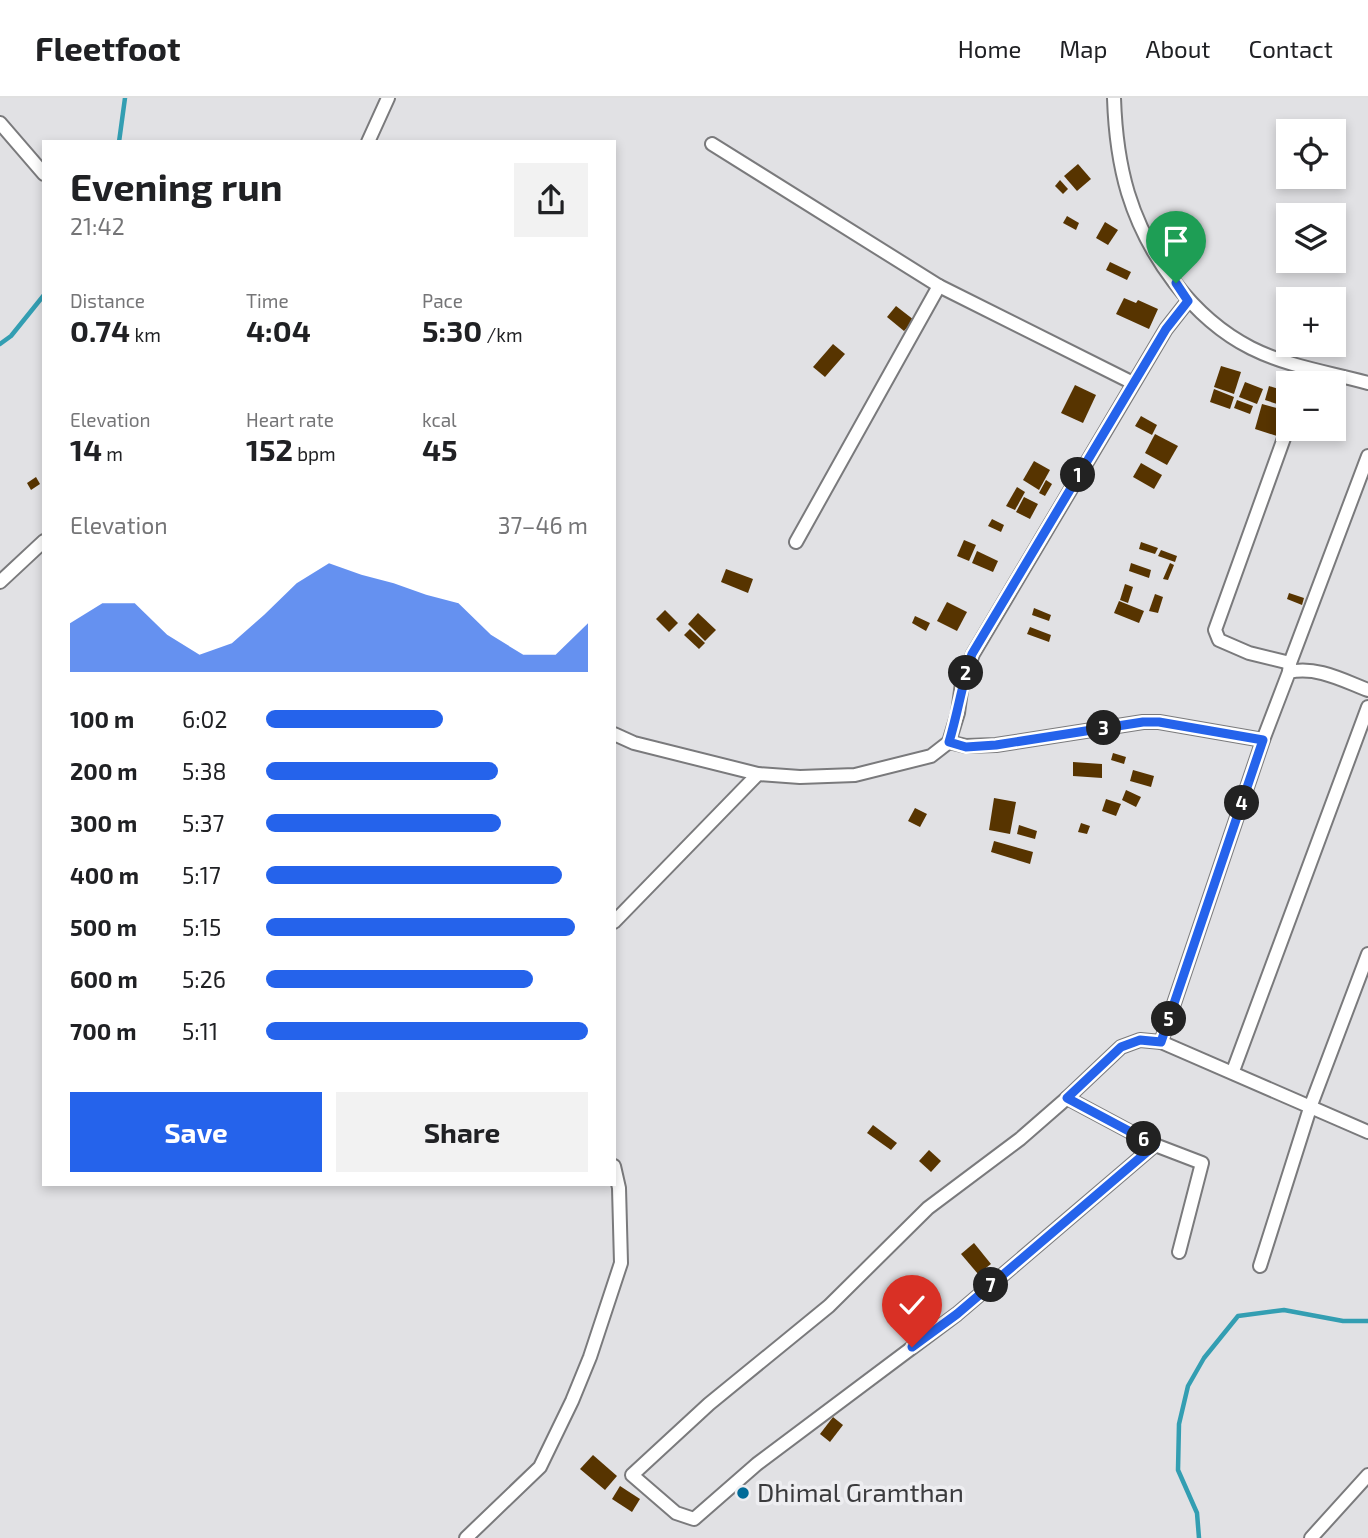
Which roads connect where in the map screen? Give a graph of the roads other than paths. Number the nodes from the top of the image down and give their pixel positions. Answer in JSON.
{"nodes":[{"id":1,"x":388,"y":98,"type":"edge"},
{"id":2,"x":1114,"y":98,"type":"edge"},
{"id":3,"x":0,"y":123,"type":"edge"},
{"id":4,"x":369,"y":140,"type":"edge"},
{"id":5,"x":712,"y":144,"type":"dead end"},
{"id":6,"x":42,"y":172,"type":"edge"},
{"id":7,"x":939,"y":286,"type":"junction"},
{"id":8,"x":1188,"y":301,"type":"junction"},
{"id":9,"x":1308,"y":370,"type":"joint"},
{"id":10,"x":1133,"y":383,"type":"junction"},
{"id":11,"x":1368,"y":383,"type":"edge"},
{"id":12,"x":1283,"y":441,"type":"edge"},
{"id":13,"x":1368,"y":456,"type":"edge"},
{"id":14,"x":796,"y":542,"type":"dead end"},
{"id":15,"x":42,"y":543,"type":"edge"},
{"id":16,"x":0,"y":582,"type":"edge"},
{"id":17,"x":1290,"y":668,"type":"junction"},
{"id":18,"x":1368,"y":690,"type":"edge"},
{"id":19,"x":1368,"y":707,"type":"edge"},
{"id":20,"x":616,"y":735,"type":"edge"},
{"id":21,"x":1263,"y":740,"type":"junction"},
{"id":22,"x":949,"y":742,"type":"junction"},
{"id":23,"x":758,"y":774,"type":"junction"},
{"id":24,"x":616,"y":920,"type":"edge"},
{"id":25,"x":1368,"y":954,"type":"edge"},
{"id":26,"x":1161,"y":1042,"type":"junction"},
{"id":27,"x":1233,"y":1071,"type":"junction"},
{"id":28,"x":1067,"y":1098,"type":"junction"},
{"id":29,"x":1311,"y":1105,"type":"junction"},
{"id":30,"x":1368,"y":1132,"type":"edge"},
{"id":31,"x":1155,"y":1145,"type":"junction"},
{"id":32,"x":616,"y":1173,"type":"edge"},
{"id":33,"x":1179,"y":1252,"type":"dead end"},
{"id":34,"x":1260,"y":1266,"type":"dead end"},
{"id":35,"x":1368,"y":1475,"type":"edge"},
{"id":36,"x":466,"y":1538,"type":"edge"},
{"id":37,"x":1311,"y":1538,"type":"edge"}],
"edges":[{"from":1,"to":4,"type":"street"},
{"from":2,"to":8,"type":"street"},
{"from":3,"to":6,"type":"street"},
{"from":5,"to":7,"type":"street"},
{"from":7,"to":10,"type":"street"},
{"from":7,"to":14,"type":"street"},
{"from":8,"to":9,"type":"street"},
{"from":8,"to":10,"type":"street"},
{"from":9,"to":11,"type":"street"},
{"from":10,"to":22,"type":"street"},
{"from":12,"to":17,"type":"street"},
{"from":13,"to":17,"type":"street"},
{"from":15,"to":16,"type":"street"},
{"from":17,"to":18,"type":"street"},
{"from":17,"to":21,"type":"street"},
{"from":19,"to":27,"type":"street"},
{"from":20,"to":23,"type":"street"},
{"from":21,"to":22,"type":"street"},
{"from":21,"to":26,"type":"street"},
{"from":22,"to":23,"type":"street"},
{"from":23,"to":24,"type":"street"},
{"from":25,"to":29,"type":"street"},
{"from":26,"to":27,"type":"street"},
{"from":26,"to":28,"type":"street"},
{"from":27,"to":29,"type":"street"},
{"from":28,"to":31,"type":"street"},
{"from":28,"to":31,"type":"street"},
{"from":29,"to":30,"type":"street"},
{"from":29,"to":34,"type":"street"},
{"from":31,"to":33,"type":"street"},
{"from":32,"to":36,"type":"street"},
{"from":35,"to":37,"type":"street"}]}
